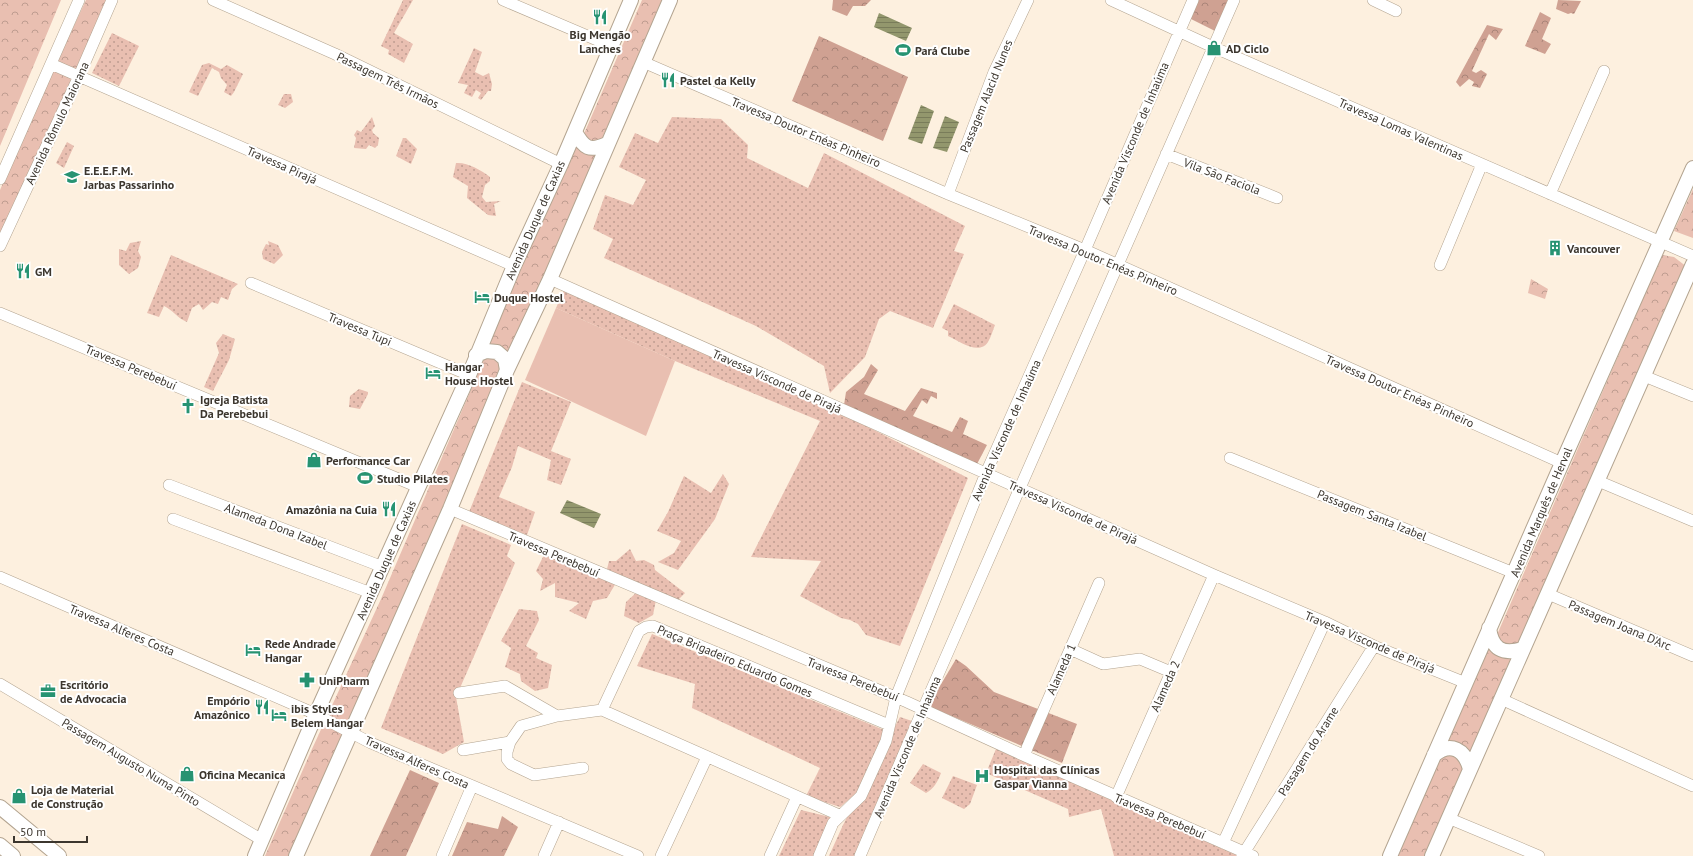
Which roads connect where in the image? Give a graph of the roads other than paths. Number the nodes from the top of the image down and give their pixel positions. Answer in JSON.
{"nodes":[{"id":1,"x":79,"y":0,"type":"edge"},
{"id":2,"x":112,"y":0,"type":"edge"},
{"id":3,"x":213,"y":0,"type":"edge"},
{"id":4,"x":503,"y":0,"type":"edge"},
{"id":5,"x":631,"y":0,"type":"edge"},
{"id":6,"x":670,"y":0,"type":"edge"},
{"id":7,"x":1028,"y":0,"type":"edge"},
{"id":8,"x":1111,"y":0,"type":"edge"},
{"id":9,"x":1193,"y":0,"type":"edge"},
{"id":10,"x":1234,"y":0,"type":"edge"},
{"id":11,"x":1373,"y":0,"type":"edge"},
{"id":12,"x":1396,"y":10,"type":"dead end"},
{"id":13,"x":1179,"y":30,"type":"junction"},
{"id":14,"x":611,"y":46,"type":"junction"},
{"id":15,"x":1213,"y":47,"type":"junction"},
{"id":16,"x":643,"y":62,"type":"junction"},
{"id":17,"x":51,"y":64,"type":"junction"},
{"id":18,"x":1604,"y":71,"type":"dead end"},
{"id":19,"x":79,"y":76,"type":"junction"},
{"id":20,"x":575,"y":132,"type":"junction"},
{"id":21,"x":607,"y":144,"type":"junction"},
{"id":22,"x":1166,"y":154,"type":"junction"},
{"id":23,"x":561,"y":164,"type":"junction"},
{"id":24,"x":1482,"y":164,"type":"junction"},
{"id":25,"x":1693,"y":168,"type":"edge"},
{"id":26,"x":0,"y":179,"type":"edge"},
{"id":27,"x":948,"y":194,"type":"junction"},
{"id":28,"x":1550,"y":194,"type":"junction"},
{"id":29,"x":1277,"y":198,"type":"dead end"},
{"id":30,"x":1660,"y":242,"type":"junction"},
{"id":31,"x":0,"y":246,"type":"edge"},
{"id":32,"x":1085,"y":250,"type":"junction"},
{"id":33,"x":1693,"y":256,"type":"edge"},
{"id":34,"x":1693,"y":264,"type":"edge"},
{"id":35,"x":1117,"y":265,"type":"junction"},
{"id":36,"x":1440,"y":265,"type":"dead end"},
{"id":37,"x":514,"y":266,"type":"junction"},
{"id":38,"x":550,"y":279,"type":"junction"},
{"id":39,"x":251,"y":283,"type":"dead end"},
{"id":40,"x":0,"y":312,"type":"edge"},
{"id":41,"x":476,"y":355,"type":"junction"},
{"id":42,"x":507,"y":370,"type":"junction"},
{"id":43,"x":469,"y":374,"type":"junction"},
{"id":44,"x":1644,"y":376,"type":"junction"},
{"id":45,"x":1693,"y":396,"type":"edge"},
{"id":46,"x":1230,"y":458,"type":"dead end"},
{"id":47,"x":1562,"y":463,"type":"junction"},
{"id":48,"x":986,"y":473,"type":"junction"},
{"id":49,"x":1598,"y":481,"type":"junction"},
{"id":50,"x":169,"y":485,"type":"dead end"},
{"id":51,"x":418,"y":487,"type":"junction"},
{"id":52,"x":1020,"y":489,"type":"junction"},
{"id":53,"x":450,"y":509,"type":"junction"},
{"id":54,"x":173,"y":519,"type":"dead end"},
{"id":55,"x":1693,"y":521,"type":"edge"},
{"id":56,"x":383,"y":567,"type":"junction"},
{"id":57,"x":1514,"y":573,"type":"junction"},
{"id":58,"x":1214,"y":575,"type":"junction"},
{"id":59,"x":0,"y":577,"type":"edge"},
{"id":60,"x":1099,"y":583,"type":"dead end"},
{"id":61,"x":371,"y":593,"type":"junction"},
{"id":62,"x":1548,"y":594,"type":"junction"},
{"id":63,"x":1325,"y":622,"type":"junction"},
{"id":64,"x":1489,"y":628,"type":"junction"},
{"id":65,"x":1374,"y":646,"type":"junction"},
{"id":66,"x":1070,"y":649,"type":"junction"},
{"id":67,"x":1523,"y":649,"type":"junction"},
{"id":68,"x":1693,"y":656,"type":"edge"},
{"id":69,"x":1171,"y":672,"type":"junction"},
{"id":70,"x":1466,"y":683,"type":"junction"},
{"id":71,"x":0,"y":684,"type":"edge"},
{"id":72,"x":459,"y":693,"type":"dead end"},
{"id":73,"x":896,"y":697,"type":"junction"},
{"id":74,"x":1501,"y":699,"type":"junction"},
{"id":75,"x":923,"y":709,"type":"junction"},
{"id":76,"x":602,"y":710,"type":"junction"},
{"id":77,"x":316,"y":714,"type":"junction"},
{"id":78,"x":557,"y":716,"type":"junction"},
{"id":79,"x":889,"y":725,"type":"junction"},
{"id":80,"x":351,"y":732,"type":"junction"},
{"id":81,"x":510,"y":742,"type":"junction"},
{"id":82,"x":463,"y":750,"type":"dead end"},
{"id":83,"x":1434,"y":755,"type":"junction"},
{"id":84,"x":1025,"y":756,"type":"junction"},
{"id":85,"x":707,"y":757,"type":"junction"},
{"id":86,"x":583,"y":768,"type":"dead end"},
{"id":87,"x":1470,"y":768,"type":"junction"},
{"id":88,"x":472,"y":786,"type":"junction"},
{"id":89,"x":1693,"y":786,"type":"edge"},
{"id":90,"x":1116,"y":796,"type":"junction"},
{"id":91,"x":797,"y":797,"type":"junction"},
{"id":92,"x":0,"y":807,"type":"edge"},
{"id":93,"x":839,"y":816,"type":"junction"},
{"id":94,"x":1448,"y":818,"type":"junction"},
{"id":95,"x":559,"y":822,"type":"junction"},
{"id":96,"x":262,"y":840,"type":"junction"},
{"id":97,"x":1223,"y":843,"type":"junction"},
{"id":98,"x":0,"y":845,"type":"edge"},
{"id":99,"x":1246,"y":855,"type":"edge"},
{"id":100,"x":13,"y":856,"type":"edge"},
{"id":101,"x":59,"y":856,"type":"edge"},
{"id":102,"x":255,"y":856,"type":"edge"},
{"id":103,"x":296,"y":856,"type":"edge"},
{"id":104,"x":442,"y":856,"type":"edge"},
{"id":105,"x":544,"y":856,"type":"edge"},
{"id":106,"x":637,"y":856,"type":"edge"},
{"id":107,"x":661,"y":856,"type":"edge"},
{"id":108,"x":770,"y":856,"type":"edge"},
{"id":109,"x":819,"y":856,"type":"edge"},
{"id":110,"x":860,"y":856,"type":"edge"},
{"id":111,"x":1390,"y":856,"type":"edge"},
{"id":112,"x":1432,"y":856,"type":"edge"},
{"id":113,"x":1538,"y":856,"type":"edge"}],
"edges":[{"from":1,"to":17,"type":"street"},
{"from":2,"to":19,"type":"street","name":"Avenida Rômulo Maiorana"},
{"from":3,"to":23,"type":"street","name":"Passagem Três Irmãos"},
{"from":4,"to":14,"type":"street"},
{"from":5,"to":14,"type":"main road","name":"Avenida Duque de Caxias"},
{"from":6,"to":16,"type":"main road"},
{"from":7,"to":27,"type":"street","name":"Passagem Alacid Nunes"},
{"from":8,"to":13,"type":"street","name":"Travessa Lomas Valentinas"},
{"from":9,"to":13,"type":"street","name":"Avenida Visconde de Inhaúma"},
{"from":10,"to":15,"type":"street","name":"Avenida Visconde de Inhaúma"},
{"from":11,"to":12,"type":"street"},
{"from":13,"to":15,"type":"street","name":"Travessa Lomas Valentinas"},
{"from":13,"to":32,"type":"street","name":"Avenida Visconde de Inhaúma"},
{"from":14,"to":20,"type":"main road","name":"Avenida Duque de Caxias"},
{"from":15,"to":22,"type":"street","name":"Avenida Visconde de Inhaúma"},
{"from":15,"to":24,"type":"street","name":"Travessa Lomas Valentinas"},
{"from":16,"to":21,"type":"main road"},
{"from":16,"to":27,"type":"street","name":"Travessa Doutor Enéas Pinheiro"},
{"from":17,"to":19,"type":"street","name":"Travessa Pirajá"},
{"from":17,"to":26,"type":"street"},
{"from":18,"to":28,"type":"street"},
{"from":19,"to":31,"type":"street","name":"Avenida Rômulo Maiorana"},
{"from":19,"to":37,"type":"street","name":"Travessa Pirajá"},
{"from":20,"to":21,"type":"main road"},
{"from":20,"to":23,"type":"main road","name":"Avenida Duque de Caxias"},
{"from":21,"to":38,"type":"main road"},
{"from":22,"to":29,"type":"street","name":"Vila São Faciola"},
{"from":22,"to":35,"type":"street","name":"Avenida Visconde de Inhaúma"},
{"from":23,"to":37,"type":"main road","name":"Avenida Duque de Caxias"},
{"from":24,"to":28,"type":"street","name":"Travessa Lomas Valentinas"},
{"from":24,"to":36,"type":"street"},
{"from":25,"to":30,"type":"main road","name":"Avenida Marquês de Herval"},
{"from":27,"to":32,"type":"street","name":"Travessa Doutor Enéas Pinheiro"},
{"from":28,"to":30,"type":"street","name":"Travessa Lomas Valentinas"},
{"from":30,"to":33,"type":"street","name":"Travessa Lomas Valentinas"},
{"from":30,"to":47,"type":"main road","name":"Avenida Marquês de Herval"},
{"from":32,"to":35,"type":"street","name":"Travessa Doutor Enéas Pinheiro"},
{"from":32,"to":48,"type":"street","name":"Avenida Visconde de Inhaúma"},
{"from":34,"to":44,"type":"main road"},
{"from":35,"to":47,"type":"street","name":"Travessa Doutor Enéas Pinheiro"},
{"from":35,"to":52,"type":"street","name":"Avenida Visconde de Inhaúma"},
{"from":37,"to":41,"type":"main road","name":"Avenida Duque de Caxias"},
{"from":38,"to":42,"type":"main road"},
{"from":38,"to":48,"type":"street","name":"Travessa Visconde de Pirajá"},
{"from":39,"to":43,"type":"street","name":"Travessa Tupi"},
{"from":40,"to":51,"type":"street","name":"Travessa Perebebuí"},
{"from":41,"to":42,"type":"main road"},
{"from":41,"to":43,"type":"main road","name":"Avenida Duque de Caxias"},
{"from":42,"to":53,"type":"main road"},
{"from":43,"to":51,"type":"main road","name":"Avenida Duque de Caxias"},
{"from":44,"to":45,"type":"street"},
{"from":44,"to":49,"type":"main road"},
{"from":46,"to":57,"type":"street","name":"Passagem Santa Izabel"},
{"from":47,"to":57,"type":"main road","name":"Avenida Marquês de Herval"},
{"from":48,"to":52,"type":"street","name":"Travessa Visconde de Pirajá"},
{"from":48,"to":73,"type":"street","name":"Avenida Visconde de Inhaúma"},
{"from":49,"to":55,"type":"street"},
{"from":49,"to":62,"type":"main road"},
{"from":50,"to":56,"type":"street","name":"Alameda Dona Izabel"},
{"from":51,"to":56,"type":"main road","name":"Avenida Duque de Caxias"},
{"from":52,"to":58,"type":"street","name":"Travessa Visconde de Pirajá"},
{"from":52,"to":75,"type":"street","name":"Avenida Visconde de Inhaúma"},
{"from":53,"to":73,"type":"street","name":"Travessa Perebebuí"},
{"from":53,"to":80,"type":"main road"},
{"from":54,"to":61,"type":"street"},
{"from":56,"to":61,"type":"main road","name":"Avenida Duque de Caxias"},
{"from":57,"to":64,"type":"main road","name":"Avenida Marquês de Herval"},
{"from":58,"to":63,"type":"street","name":"Travessa Visconde de Pirajá"},
{"from":58,"to":69,"type":"street","name":"Alameda 2"},
{"from":59,"to":77,"type":"street","name":"Travessa Alferes Costa"},
{"from":60,"to":66,"type":"street","name":"Alameda 1"},
{"from":61,"to":77,"type":"main road","name":"Avenida Duque de Caxias"},
{"from":62,"to":67,"type":"main road"},
{"from":62,"to":68,"type":"street","name":"Passagem Joana D'Arc"},
{"from":63,"to":65,"type":"street","name":"Travessa Visconde de Pirajá"},
{"from":63,"to":97,"type":"street"},
{"from":64,"to":67,"type":"main road"},
{"from":64,"to":70,"type":"main road","name":"Avenida Marquês de Herval"},
{"from":65,"to":70,"type":"street","name":"Travessa Visconde de Pirajá"},
{"from":65,"to":99,"type":"street","name":"Passagem do Arame"},
{"from":66,"to":69,"type":"street"},
{"from":66,"to":84,"type":"street","name":"Alameda 1"},
{"from":67,"to":74,"type":"main road"},
{"from":69,"to":90,"type":"street","name":"Alameda 2"},
{"from":70,"to":83,"type":"main road","name":"Avenida Marquês de Herval"},
{"from":71,"to":96,"type":"street","name":"Passagem Augusto Numa Pinto"},
{"from":72,"to":78,"type":"street"},
{"from":73,"to":75,"type":"street","name":"Travessa Perebebuí"},
{"from":73,"to":79,"type":"street","name":"Avenida Visconde de Inhaúma"},
{"from":74,"to":87,"type":"main road"},
{"from":74,"to":89,"type":"street"},
{"from":75,"to":84,"type":"street","name":"Travessa Perebebuí"},
{"from":75,"to":110,"type":"street","name":"Avenida Visconde de Inhaúma"},
{"from":76,"to":78,"type":"street"},
{"from":76,"to":79,"type":"street","name":"Praça Brigadeiro Eduardo Gomes"},
{"from":76,"to":85,"type":"street"},
{"from":77,"to":80,"type":"street","name":"Travessa Alferes Costa"},
{"from":77,"to":96,"type":"main road","name":"Avenida Duque de Caxias"},
{"from":78,"to":81,"type":"street"},
{"from":79,"to":93,"type":"street","name":"Avenida Visconde de Inhaúma"},
{"from":80,"to":88,"type":"street","name":"Travessa Alferes Costa"},
{"from":80,"to":103,"type":"main road"},
{"from":81,"to":82,"type":"street"},
{"from":81,"to":86,"type":"street"},
{"from":83,"to":87,"type":"main road"},
{"from":83,"to":111,"type":"main road","name":"Avenida Marquês de Herval"},
{"from":84,"to":90,"type":"street","name":"Travessa Perebebuí"},
{"from":85,"to":91,"type":"street"},
{"from":85,"to":107,"type":"street"},
{"from":87,"to":94,"type":"main road"},
{"from":88,"to":95,"type":"street","name":"Travessa Alferes Costa"},
{"from":88,"to":104,"type":"street"},
{"from":90,"to":97,"type":"street","name":"Travessa Perebebuí"},
{"from":91,"to":93,"type":"street"},
{"from":91,"to":108,"type":"street"},
{"from":92,"to":101,"type":"main road"},
{"from":93,"to":109,"type":"street","name":"Avenida Visconde de Inhaúma"},
{"from":94,"to":112,"type":"main road"},
{"from":94,"to":113,"type":"street"},
{"from":95,"to":105,"type":"street"},
{"from":95,"to":106,"type":"street","name":"Travessa Alferes Costa"},
{"from":96,"to":102,"type":"main road","name":"Avenida Duque de Caxias"},
{"from":97,"to":99,"type":"street","name":"Travessa Perebebuí"},
{"from":98,"to":100,"type":"main road"}]}
